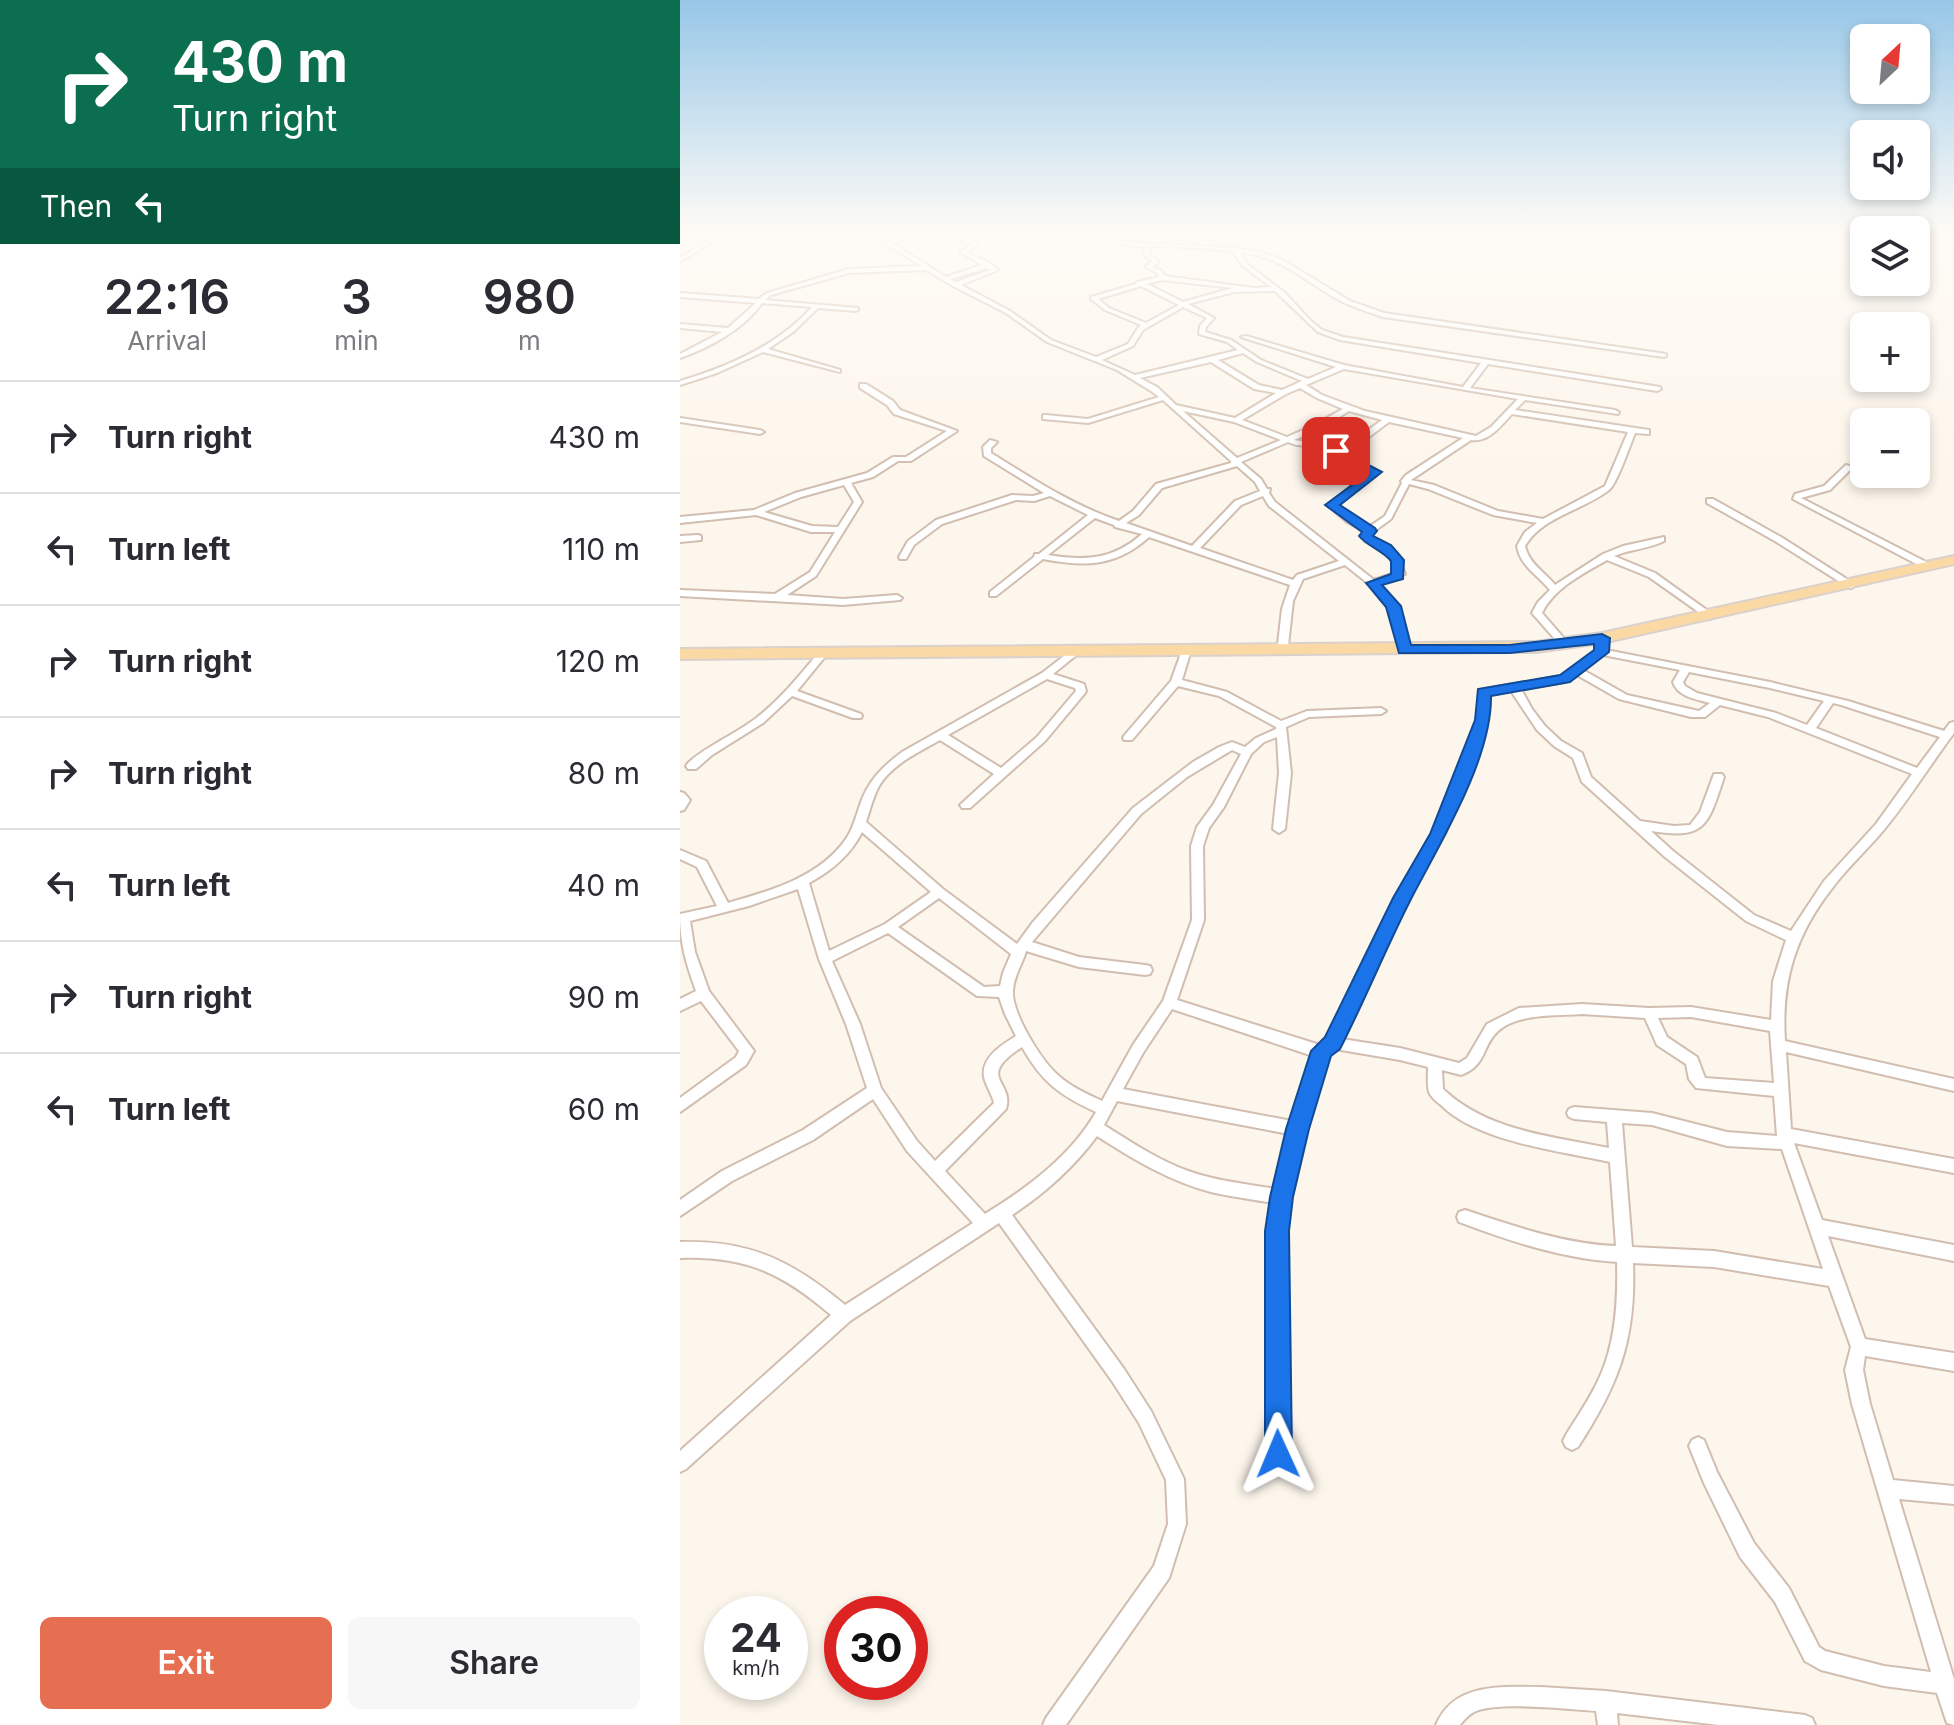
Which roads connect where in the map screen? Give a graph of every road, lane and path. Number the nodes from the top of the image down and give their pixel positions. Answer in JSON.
{"nodes":[{"id":1,"x":753,"y":310,"type":"edge"},
{"id":2,"x":813,"y":310,"type":"edge"},
{"id":3,"x":1004,"y":310,"type":"edge"},
{"id":4,"x":1109,"y":310,"type":"edge"},
{"id":5,"x":1174,"y":310,"type":"edge"},
{"id":6,"x":1197,"y":310,"type":"edge"},
{"id":7,"x":1298,"y":310,"type":"edge"},
{"id":8,"x":1366,"y":310,"type":"edge"},
{"id":9,"x":1146,"y":325,"type":"junction"},
{"id":10,"x":680,"y":326,"type":"edge"},
{"id":11,"x":728,"y":330,"type":"junction"},
{"id":12,"x":1260,"y":330,"type":"dead end"},
{"id":13,"x":1244,"y":337,"type":"junction"},
{"id":14,"x":1229,"y":341,"type":"junction"},
{"id":15,"x":761,"y":349,"type":"junction"},
{"id":16,"x":1243,"y":351,"type":"junction"},
{"id":17,"x":681,"y":355,"type":"edge"},
{"id":18,"x":1664,"y":355,"type":"dead end"},
{"id":19,"x":1096,"y":360,"type":"junction"},
{"id":20,"x":1214,"y":361,"type":"junction"},
{"id":21,"x":1485,"y":363,"type":"junction"},
{"id":22,"x":1343,"y":367,"type":"junction"},
{"id":23,"x":838,"y":371,"type":"dead end"},
{"id":24,"x":1136,"y":377,"type":"junction"},
{"id":25,"x":680,"y":383,"type":"edge"},
{"id":26,"x":1306,"y":384,"type":"junction"},
{"id":27,"x":863,"y":386,"type":"dead end"},
{"id":28,"x":1465,"y":389,"type":"junction"},
{"id":29,"x":1657,"y":389,"type":"dead end"},
{"id":30,"x":1283,"y":392,"type":"junction"},
{"id":31,"x":1163,"y":398,"type":"junction"},
{"id":32,"x":1522,"y":399,"type":"junction"},
{"id":33,"x":1172,"y":406,"type":"junction"},
{"id":34,"x":1347,"y":409,"type":"junction"},
{"id":35,"x":1511,"y":412,"type":"junction"},
{"id":36,"x":1615,"y":412,"type":"dead end"},
{"id":37,"x":1046,"y":417,"type":"dead end"},
{"id":38,"x":1390,"y":418,"type":"junction"},
{"id":39,"x":680,"y":420,"type":"edge"},
{"id":40,"x":1236,"y":420,"type":"junction"},
{"id":41,"x":1632,"y":431,"type":"junction"},
{"id":42,"x":760,"y":432,"type":"dead end"},
{"id":43,"x":1646,"y":432,"type":"dead end"},
{"id":44,"x":1470,"y":437,"type":"junction"},
{"id":45,"x":1288,"y":439,"type":"junction"},
{"id":46,"x":993,"y":442,"type":"dead end"},
{"id":47,"x":1329,"y":445,"type":"junction"},
{"id":48,"x":1235,"y":463,"type":"junction"},
{"id":49,"x":1849,"y":467,"type":"dead end"},
{"id":50,"x":1405,"y":481,"type":"junction"},
{"id":51,"x":847,"y":482,"type":"junction"},
{"id":52,"x":1267,"y":491,"type":"junction"},
{"id":53,"x":1052,"y":493,"type":"junction"},
{"id":54,"x":1710,"y":501,"type":"dead end"},
{"id":55,"x":756,"y":512,"type":"junction"},
{"id":56,"x":1094,"y":515,"type":"junction"},
{"id":57,"x":680,"y":520,"type":"edge"},
{"id":58,"x":1544,"y":522,"type":"junction"},
{"id":59,"x":1118,"y":525,"type":"junction"},
{"id":60,"x":840,"y":530,"type":"junction"},
{"id":61,"x":1370,"y":531,"type":"junction"},
{"id":62,"x":1148,"y":533,"type":"junction"},
{"id":63,"x":698,"y":538,"type":"dead end"},
{"id":64,"x":680,"y":539,"type":"edge"},
{"id":65,"x":1661,"y":539,"type":"dead end"},
{"id":66,"x":1195,"y":548,"type":"junction"},
{"id":67,"x":1038,"y":556,"type":"junction"},
{"id":68,"x":1606,"y":556,"type":"junction"},
{"id":69,"x":903,"y":557,"type":"dead end"},
{"id":70,"x":1954,"y":560,"type":"edge"},
{"id":71,"x":1345,"y":562,"type":"junction"},
{"id":72,"x":1927,"y":566,"type":"junction"},
{"id":73,"x":1373,"y":583,"type":"junction"},
{"id":74,"x":1295,"y":584,"type":"junction"},
{"id":75,"x":1851,"y":585,"type":"junction"},
{"id":76,"x":1554,"y":590,"type":"junction"},
{"id":77,"x":680,"y":593,"type":"edge"},
{"id":78,"x":993,"y":594,"type":"dead end"},
{"id":79,"x":777,"y":597,"type":"junction"},
{"id":80,"x":897,"y":598,"type":"dead end"},
{"id":81,"x":1710,"y":616,"type":"junction"},
{"id":82,"x":1564,"y":644,"type":"junction"},
{"id":83,"x":1602,"y":645,"type":"junction"},
{"id":84,"x":1186,"y":650,"type":"junction"},
{"id":85,"x":1274,"y":650,"type":"junction"},
{"id":86,"x":1404,"y":650,"type":"junction"},
{"id":87,"x":1076,"y":651,"type":"junction"},
{"id":88,"x":823,"y":653,"type":"junction"},
{"id":89,"x":680,"y":654,"type":"edge"},
{"id":90,"x":1686,"y":668,"type":"junction"},
{"id":91,"x":1575,"y":670,"type":"junction"},
{"id":92,"x":1046,"y":675,"type":"junction"},
{"id":93,"x":1176,"y":682,"type":"junction"},
{"id":94,"x":1515,"y":688,"type":"junction"},
{"id":95,"x":791,"y":692,"type":"junction"},
{"id":96,"x":1830,"y":700,"type":"junction"},
{"id":97,"x":1716,"y":703,"type":"junction"},
{"id":98,"x":1381,"y":711,"type":"dead end"},
{"id":99,"x":857,"y":716,"type":"dead end"},
{"id":100,"x":1281,"y":728,"type":"junction"},
{"id":101,"x":1810,"y":729,"type":"junction"},
{"id":102,"x":1950,"y":730,"type":"edge"},
{"id":103,"x":940,"y":735,"type":"junction"},
{"id":104,"x":1128,"y":738,"type":"dead end"},
{"id":105,"x":1247,"y":752,"type":"junction"},
{"id":106,"x":692,"y":766,"type":"dead end"},
{"id":107,"x":1919,"y":773,"type":"junction"},
{"id":108,"x":1002,"y":774,"type":"junction"},
{"id":109,"x":1718,"y":777,"type":"dead end"},
{"id":110,"x":680,"y":796,"type":"edge"},
{"id":111,"x":966,"y":805,"type":"dead end"},
{"id":112,"x":680,"y":807,"type":"edge"},
{"id":113,"x":860,"y":824,"type":"junction"},
{"id":114,"x":1638,"y":825,"type":"junction"},
{"id":115,"x":1279,"y":829,"type":"dead end"},
{"id":116,"x":680,"y":854,"type":"edge"},
{"id":117,"x":802,"y":882,"type":"junction"},
{"id":118,"x":939,"y":892,"type":"junction"},
{"id":119,"x":724,"y":908,"type":"junction"},
{"id":120,"x":682,"y":919,"type":"edge"},
{"id":121,"x":889,"y":927,"type":"junction"},
{"id":122,"x":1793,"y":938,"type":"junction"},
{"id":123,"x":1022,"y":949,"type":"junction"},
{"id":124,"x":825,"y":959,"type":"junction"},
{"id":125,"x":1145,"y":970,"type":"dead end"},
{"id":126,"x":1006,"y":991,"type":"junction"},
{"id":127,"x":703,"y":993,"type":"junction"},
{"id":128,"x":1169,"y":1003,"type":"junction"},
{"id":129,"x":680,"y":1006,"type":"edge"},
{"id":130,"x":1649,"y":1013,"type":"junction"},
{"id":131,"x":1777,"y":1027,"type":"junction"},
{"id":132,"x":1024,"y":1038,"type":"junction"},
{"id":133,"x":1779,"y":1045,"type":"junction"},
{"id":134,"x":1327,"y":1047,"type":"junction"},
{"id":135,"x":1435,"y":1062,"type":"junction"},
{"id":136,"x":1954,"y":1085,"type":"edge"},
{"id":137,"x":875,"y":1090,"type":"junction"},
{"id":138,"x":1779,"y":1090,"type":"junction"},
{"id":139,"x":1115,"y":1094,"type":"junction"},
{"id":140,"x":680,"y":1106,"type":"edge"},
{"id":141,"x":1106,"y":1110,"type":"junction"},
{"id":142,"x":1574,"y":1113,"type":"dead end"},
{"id":143,"x":1614,"y":1115,"type":"junction"},
{"id":144,"x":1095,"y":1127,"type":"junction"},
{"id":145,"x":1298,"y":1129,"type":"junction"},
{"id":146,"x":1786,"y":1138,"type":"junction"},
{"id":147,"x":1616,"y":1156,"type":"junction"},
{"id":148,"x":1954,"y":1166,"type":"edge"},
{"id":149,"x":935,"y":1171,"type":"junction"},
{"id":150,"x":1281,"y":1197,"type":"junction"},
{"id":151,"x":680,"y":1209,"type":"edge"},
{"id":152,"x":1001,"y":1213,"type":"junction"},
{"id":153,"x":1465,"y":1217,"type":"dead end"},
{"id":154,"x":983,"y":1223,"type":"junction"},
{"id":155,"x":1816,"y":1226,"type":"junction"},
{"id":156,"x":680,"y":1250,"type":"edge"},
{"id":157,"x":1954,"y":1253,"type":"edge"},
{"id":158,"x":1623,"y":1256,"type":"junction"},
{"id":159,"x":1836,"y":1279,"type":"junction"},
{"id":160,"x":844,"y":1315,"type":"junction"},
{"id":161,"x":1859,"y":1347,"type":"junction"},
{"id":162,"x":1954,"y":1362,"type":"edge"},
{"id":163,"x":1572,"y":1441,"type":"dead end"},
{"id":164,"x":1698,"y":1446,"type":"dead end"},
{"id":165,"x":1278,"y":1454,"type":"dead end"},
{"id":166,"x":680,"y":1463,"type":"edge"},
{"id":167,"x":1885,"y":1489,"type":"junction"},
{"id":168,"x":1954,"y":1495,"type":"edge"},
{"id":169,"x":1946,"y":1684,"type":"junction"},
{"id":170,"x":1606,"y":1701,"type":"junction"},
{"id":171,"x":1954,"y":1716,"type":"edge"},
{"id":172,"x":1053,"y":1725,"type":"edge"},
{"id":173,"x":1446,"y":1725,"type":"edge"},
{"id":174,"x":1608,"y":1725,"type":"edge"},
{"id":175,"x":1805,"y":1725,"type":"edge"}],
"edges":[{"from":1,"to":11,"type":"street"},
{"from":2,"to":15,"type":"street"},
{"from":3,"to":19,"type":"street"},
{"from":4,"to":9,"type":"street"},
{"from":5,"to":9,"type":"street"},
{"from":6,"to":14,"type":"street"},
{"from":7,"to":21,"type":"street"},
{"from":8,"to":18,"type":"street"},
{"from":9,"to":19,"type":"street"},
{"from":10,"to":11,"type":"street"},
{"from":11,"to":17,"type":"street"},
{"from":12,"to":13,"type":"street"},
{"from":13,"to":14,"type":"street"},
{"from":13,"to":22,"type":"street"},
{"from":14,"to":16,"type":"street"},
{"from":15,"to":23,"type":"street"},
{"from":15,"to":25,"type":"street"},
{"from":16,"to":20,"type":"street"},
{"from":16,"to":26,"type":"street"},
{"from":19,"to":24,"type":"street"},
{"from":20,"to":24,"type":"street"},
{"from":20,"to":30,"type":"street"},
{"from":21,"to":28,"type":"street"},
{"from":21,"to":29,"type":"street"},
{"from":22,"to":26,"type":"street"},
{"from":22,"to":28,"type":"street"},
{"from":24,"to":31,"type":"street"},
{"from":26,"to":30,"type":"street"},
{"from":26,"to":34,"type":"street"},
{"from":27,"to":51,"type":"street"},
{"from":28,"to":32,"type":"street"},
{"from":30,"to":40,"type":"street"},
{"from":31,"to":33,"type":"street"},
{"from":31,"to":37,"type":"street"},
{"from":32,"to":35,"type":"street"},
{"from":32,"to":36,"type":"street"},
{"from":33,"to":40,"type":"street"},
{"from":33,"to":48,"type":"street"},
{"from":34,"to":38,"type":"street"},
{"from":34,"to":45,"type":"street"},
{"from":35,"to":41,"type":"street"},
{"from":35,"to":44,"type":"street"},
{"from":38,"to":44,"type":"street"},
{"from":38,"to":47,"type":"street"},
{"from":39,"to":42,"type":"street"},
{"from":40,"to":45,"type":"street"},
{"from":41,"to":43,"type":"street"},
{"from":41,"to":58,"type":"street"},
{"from":44,"to":50,"type":"street"},
{"from":45,"to":47,"type":"street"},
{"from":45,"to":48,"type":"street"},
{"from":46,"to":53,"type":"street"},
{"from":47,"to":61,"type":"street"},
{"from":48,"to":52,"type":"street"},
{"from":48,"to":59,"type":"street"},
{"from":49,"to":72,"type":"street"},
{"from":50,"to":58,"type":"street"},
{"from":50,"to":61,"type":"street"},
{"from":51,"to":55,"type":"street"},
{"from":51,"to":60,"type":"street"},
{"from":52,"to":66,"type":"street"},
{"from":52,"to":71,"type":"street"},
{"from":53,"to":56,"type":"street"},
{"from":53,"to":69,"type":"street"},
{"from":54,"to":75,"type":"street"},
{"from":55,"to":57,"type":"street"},
{"from":55,"to":60,"type":"street"},
{"from":56,"to":59,"type":"street"},
{"from":56,"to":67,"type":"street"},
{"from":58,"to":76,"type":"street"},
{"from":59,"to":62,"type":"street"},
{"from":60,"to":79,"type":"street"},
{"from":61,"to":73,"type":"street"},
{"from":62,"to":66,"type":"street"},
{"from":62,"to":67,"type":"street"},
{"from":63,"to":64,"type":"street"},
{"from":65,"to":68,"type":"street"},
{"from":66,"to":74,"type":"street"},
{"from":67,"to":78,"type":"street"},
{"from":68,"to":76,"type":"street"},
{"from":68,"to":81,"type":"street"},
{"from":70,"to":72,"type":"main road"},
{"from":71,"to":73,"type":"street"},
{"from":71,"to":74,"type":"street"},
{"from":72,"to":75,"type":"main road"},
{"from":73,"to":86,"type":"street"},
{"from":74,"to":85,"type":"street"},
{"from":75,"to":81,"type":"main road"},
{"from":76,"to":82,"type":"street"},
{"from":77,"to":79,"type":"street"},
{"from":79,"to":80,"type":"street"},
{"from":81,"to":83,"type":"main road"},
{"from":82,"to":83,"type":"main road"},
{"from":82,"to":86,"type":"main road"},
{"from":83,"to":90,"type":"street"},
{"from":83,"to":91,"type":"street"},
{"from":84,"to":85,"type":"main road"},
{"from":84,"to":87,"type":"main road"},
{"from":84,"to":93,"type":"street"},
{"from":85,"to":86,"type":"main road"},
{"from":87,"to":88,"type":"main road"},
{"from":87,"to":92,"type":"street"},
{"from":88,"to":89,"type":"main road"},
{"from":88,"to":95,"type":"street"},
{"from":90,"to":96,"type":"street"},
{"from":90,"to":97,"type":"street"},
{"from":91,"to":94,"type":"street"},
{"from":91,"to":97,"type":"street"},
{"from":92,"to":103,"type":"street"},
{"from":92,"to":108,"type":"street"},
{"from":93,"to":100,"type":"street"},
{"from":93,"to":104,"type":"street"},
{"from":94,"to":114,"type":"street"},
{"from":94,"to":134,"type":"street"},
{"from":95,"to":99,"type":"street"},
{"from":95,"to":106,"type":"street"},
{"from":96,"to":101,"type":"street"},
{"from":96,"to":102,"type":"street"},
{"from":97,"to":101,"type":"street"},
{"from":98,"to":100,"type":"street"},
{"from":100,"to":105,"type":"street"},
{"from":100,"to":115,"type":"street"},
{"from":101,"to":107,"type":"street"},
{"from":102,"to":107,"type":"street"},
{"from":103,"to":108,"type":"street"},
{"from":103,"to":113,"type":"street"},
{"from":105,"to":123,"type":"street"},
{"from":105,"to":128,"type":"street"},
{"from":107,"to":122,"type":"street"},
{"from":108,"to":111,"type":"street"},
{"from":109,"to":114,"type":"street"},
{"from":110,"to":112,"type":"street"},
{"from":113,"to":117,"type":"street"},
{"from":113,"to":118,"type":"street"},
{"from":114,"to":122,"type":"street"},
{"from":116,"to":119,"type":"street"},
{"from":117,"to":119,"type":"street"},
{"from":117,"to":124,"type":"street"},
{"from":118,"to":121,"type":"street"},
{"from":118,"to":123,"type":"street"},
{"from":119,"to":120,"type":"street"},
{"from":120,"to":127,"type":"street"},
{"from":121,"to":124,"type":"street"},
{"from":121,"to":126,"type":"street"},
{"from":122,"to":131,"type":"street"},
{"from":123,"to":125,"type":"street"},
{"from":123,"to":126,"type":"street"},
{"from":124,"to":137,"type":"street"},
{"from":126,"to":132,"type":"street"},
{"from":127,"to":129,"type":"street"},
{"from":127,"to":140,"type":"street"},
{"from":128,"to":134,"type":"street"},
{"from":128,"to":139,"type":"street"},
{"from":130,"to":131,"type":"street"},
{"from":130,"to":135,"type":"street"},
{"from":130,"to":138,"type":"street"},
{"from":131,"to":133,"type":"street"},
{"from":132,"to":141,"type":"street"},
{"from":132,"to":149,"type":"street"},
{"from":133,"to":136,"type":"street"},
{"from":133,"to":138,"type":"street"},
{"from":134,"to":135,"type":"street"},
{"from":134,"to":145,"type":"street"},
{"from":135,"to":147,"type":"street"},
{"from":137,"to":149,"type":"street"},
{"from":137,"to":151,"type":"street"},
{"from":138,"to":146,"type":"street"},
{"from":139,"to":141,"type":"street"},
{"from":139,"to":145,"type":"street"},
{"from":141,"to":144,"type":"street"},
{"from":142,"to":143,"type":"street"},
{"from":143,"to":146,"type":"street"},
{"from":143,"to":147,"type":"street"},
{"from":144,"to":150,"type":"street"},
{"from":144,"to":152,"type":"street"},
{"from":145,"to":150,"type":"street"},
{"from":146,"to":148,"type":"street"},
{"from":146,"to":155,"type":"street"},
{"from":147,"to":158,"type":"street"},
{"from":149,"to":154,"type":"street"},
{"from":150,"to":165,"type":"street"},
{"from":152,"to":154,"type":"street"},
{"from":152,"to":172,"type":"street"},
{"from":153,"to":158,"type":"street"},
{"from":154,"to":160,"type":"street"},
{"from":155,"to":157,"type":"street"},
{"from":155,"to":159,"type":"street"},
{"from":156,"to":160,"type":"street"},
{"from":158,"to":159,"type":"street"},
{"from":158,"to":163,"type":"street"},
{"from":159,"to":161,"type":"street"},
{"from":160,"to":166,"type":"street"},
{"from":161,"to":162,"type":"street"},
{"from":161,"to":167,"type":"street"},
{"from":164,"to":169,"type":"street"},
{"from":167,"to":168,"type":"street"},
{"from":167,"to":169,"type":"street"},
{"from":169,"to":171,"type":"street"},
{"from":170,"to":173,"type":"street"},
{"from":170,"to":174,"type":"street"},
{"from":170,"to":175,"type":"street"}]}
